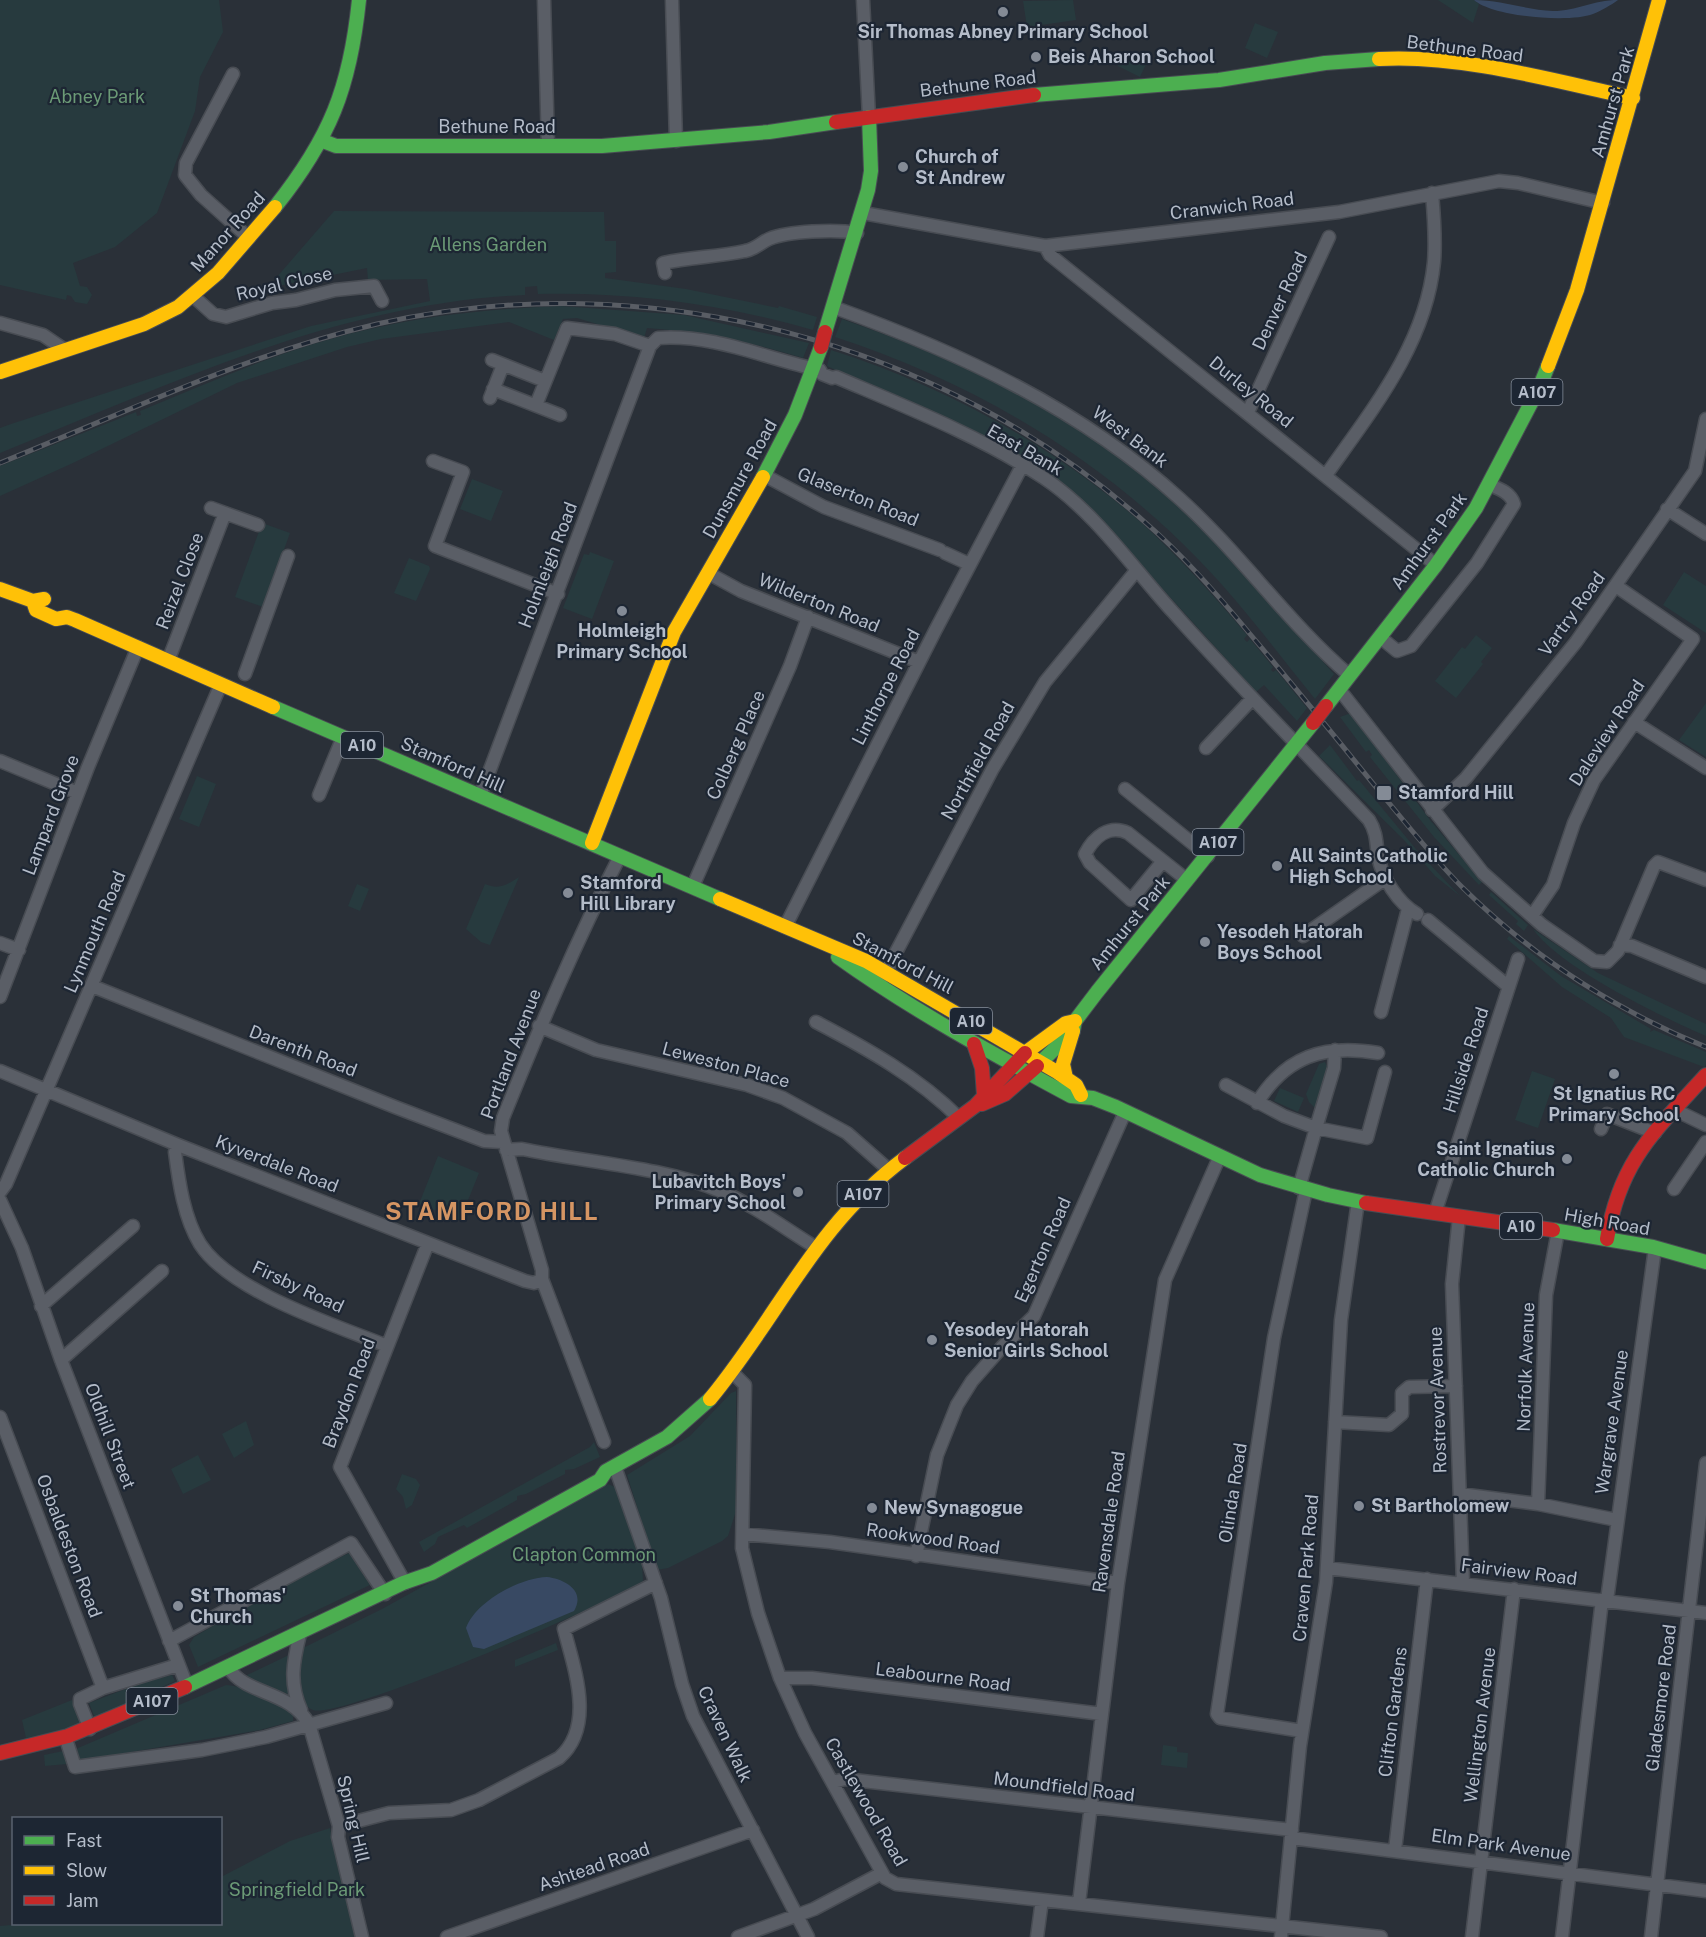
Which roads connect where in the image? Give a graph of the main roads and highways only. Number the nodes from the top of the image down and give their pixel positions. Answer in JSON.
{"nodes":[{"id":1,"x":359,"y":0,"type":"edge"},
{"id":2,"x":1659,"y":0,"type":"edge"},
{"id":3,"x":1633,"y":98,"type":"junction"},
{"id":4,"x":869,"y":117,"type":"junction"},
{"id":5,"x":323,"y":141,"type":"junction"},
{"id":6,"x":0,"y":372,"type":"edge"},
{"id":7,"x":0,"y":589,"type":"edge"},
{"id":8,"x":592,"y":843,"type":"junction"},
{"id":9,"x":824,"y":945,"type":"junction"},
{"id":10,"x":933,"y":998,"type":"junction"},
{"id":11,"x":923,"y":1014,"type":"junction"},
{"id":12,"x":1074,"y":1026,"type":"junction"},
{"id":13,"x":974,"y":1044,"type":"junction"},
{"id":14,"x":1024,"y":1053,"type":"junction"},
{"id":15,"x":1041,"y":1062,"type":"junction"},
{"id":16,"x":1011,"y":1066,"type":"junction"},
{"id":17,"x":1028,"y":1075,"type":"junction"},
{"id":18,"x":1706,"y":1075,"type":"edge"},
{"id":19,"x":1066,"y":1078,"type":"junction"},
{"id":20,"x":1060,"y":1091,"type":"junction"},
{"id":21,"x":1081,"y":1095,"type":"junction"},
{"id":22,"x":983,"y":1101,"type":"junction"},
{"id":23,"x":1358,"y":1201,"type":"joint"},
{"id":24,"x":1607,"y":1239,"type":"junction"},
{"id":25,"x":1706,"y":1262,"type":"edge"},
{"id":26,"x":610,"y":1469,"type":"junction"},
{"id":27,"x":424,"y":1572,"type":"junction"},
{"id":28,"x":0,"y":1753,"type":"edge"}],
"edges":[{"from":1,"to":5,"type":"main road","name":"Manor Road"},
{"from":2,"to":3,"type":"main road","name":"Amhurst Park","number":"A107"},
{"from":3,"to":4,"type":"main road","name":"Bethune Road"},
{"from":3,"to":12,"type":"main road","name":"Amhurst Park","number":"A107","bridge":true},
{"from":4,"to":5,"type":"main road","name":"Bethune Road"},
{"from":4,"to":8,"type":"main road","name":"Dunsmure Road","bridge":true},
{"from":5,"to":6,"type":"main road","name":"Manor Road"},
{"from":7,"to":8,"type":"main road","name":"Stamford Hill","number":"A10"},
{"from":8,"to":9,"type":"main road","name":"Stamford Hill","number":"A10"},
{"from":9,"to":10,"type":"main road","name":"Stamford Hill","number":"A10"},
{"from":9,"to":11,"type":"main road","name":"Stamford Hill","number":"A10"},
{"from":10,"to":11,"type":"main road"},
{"from":10,"to":14,"type":"main road","name":"Stamford Hill","number":"A10"},
{"from":11,"to":13,"type":"main road","name":"Stamford Hill","number":"A10"},
{"from":12,"to":14,"type":"main road","name":"Amhurst Park","number":"A107"},
{"from":12,"to":15,"type":"main road","name":"Amhurst Park","number":"A107"},
{"from":12,"to":19,"type":"main road","number":"A107"},
{"from":13,"to":16,"type":"main road","name":"Stamford Hill","number":"A10"},
{"from":13,"to":22,"type":"main road"},
{"from":14,"to":15,"type":"main road","name":"Stamford Hill","number":"A10"},
{"from":14,"to":16,"type":"main road","number":"A107"},
{"from":15,"to":17,"type":"main road","number":"A107"},
{"from":15,"to":19,"type":"main road","name":"Stamford Hill","number":"A10"},
{"from":16,"to":17,"type":"main road","name":"Stamford Hill","number":"A10"},
{"from":16,"to":22,"type":"main road","number":"A107"},
{"from":17,"to":20,"type":"main road","name":"Stamford Hill","number":"A10"},
{"from":17,"to":22,"type":"main road","number":"A107"},
{"from":18,"to":24,"type":"main road"},
{"from":19,"to":21,"type":"main road","name":"Stamford Hill","number":"A10"},
{"from":20,"to":21,"type":"main road","name":"Stamford Hill","number":"A10"},
{"from":20,"to":22,"type":"main road","number":"A107"},
{"from":21,"to":23,"type":"main road","name":"Stamford Hill","number":"A10"},
{"from":22,"to":26,"type":"main road","number":"A107"},
{"from":23,"to":24,"type":"main road","name":"High Road","number":"A10"},
{"from":24,"to":25,"type":"main road","name":"High Road","number":"A10"},
{"from":26,"to":27,"type":"main road","number":"A107"},
{"from":26,"to":27,"type":"main road","number":"A107"},
{"from":27,"to":28,"type":"main road","number":"A107"}]}
